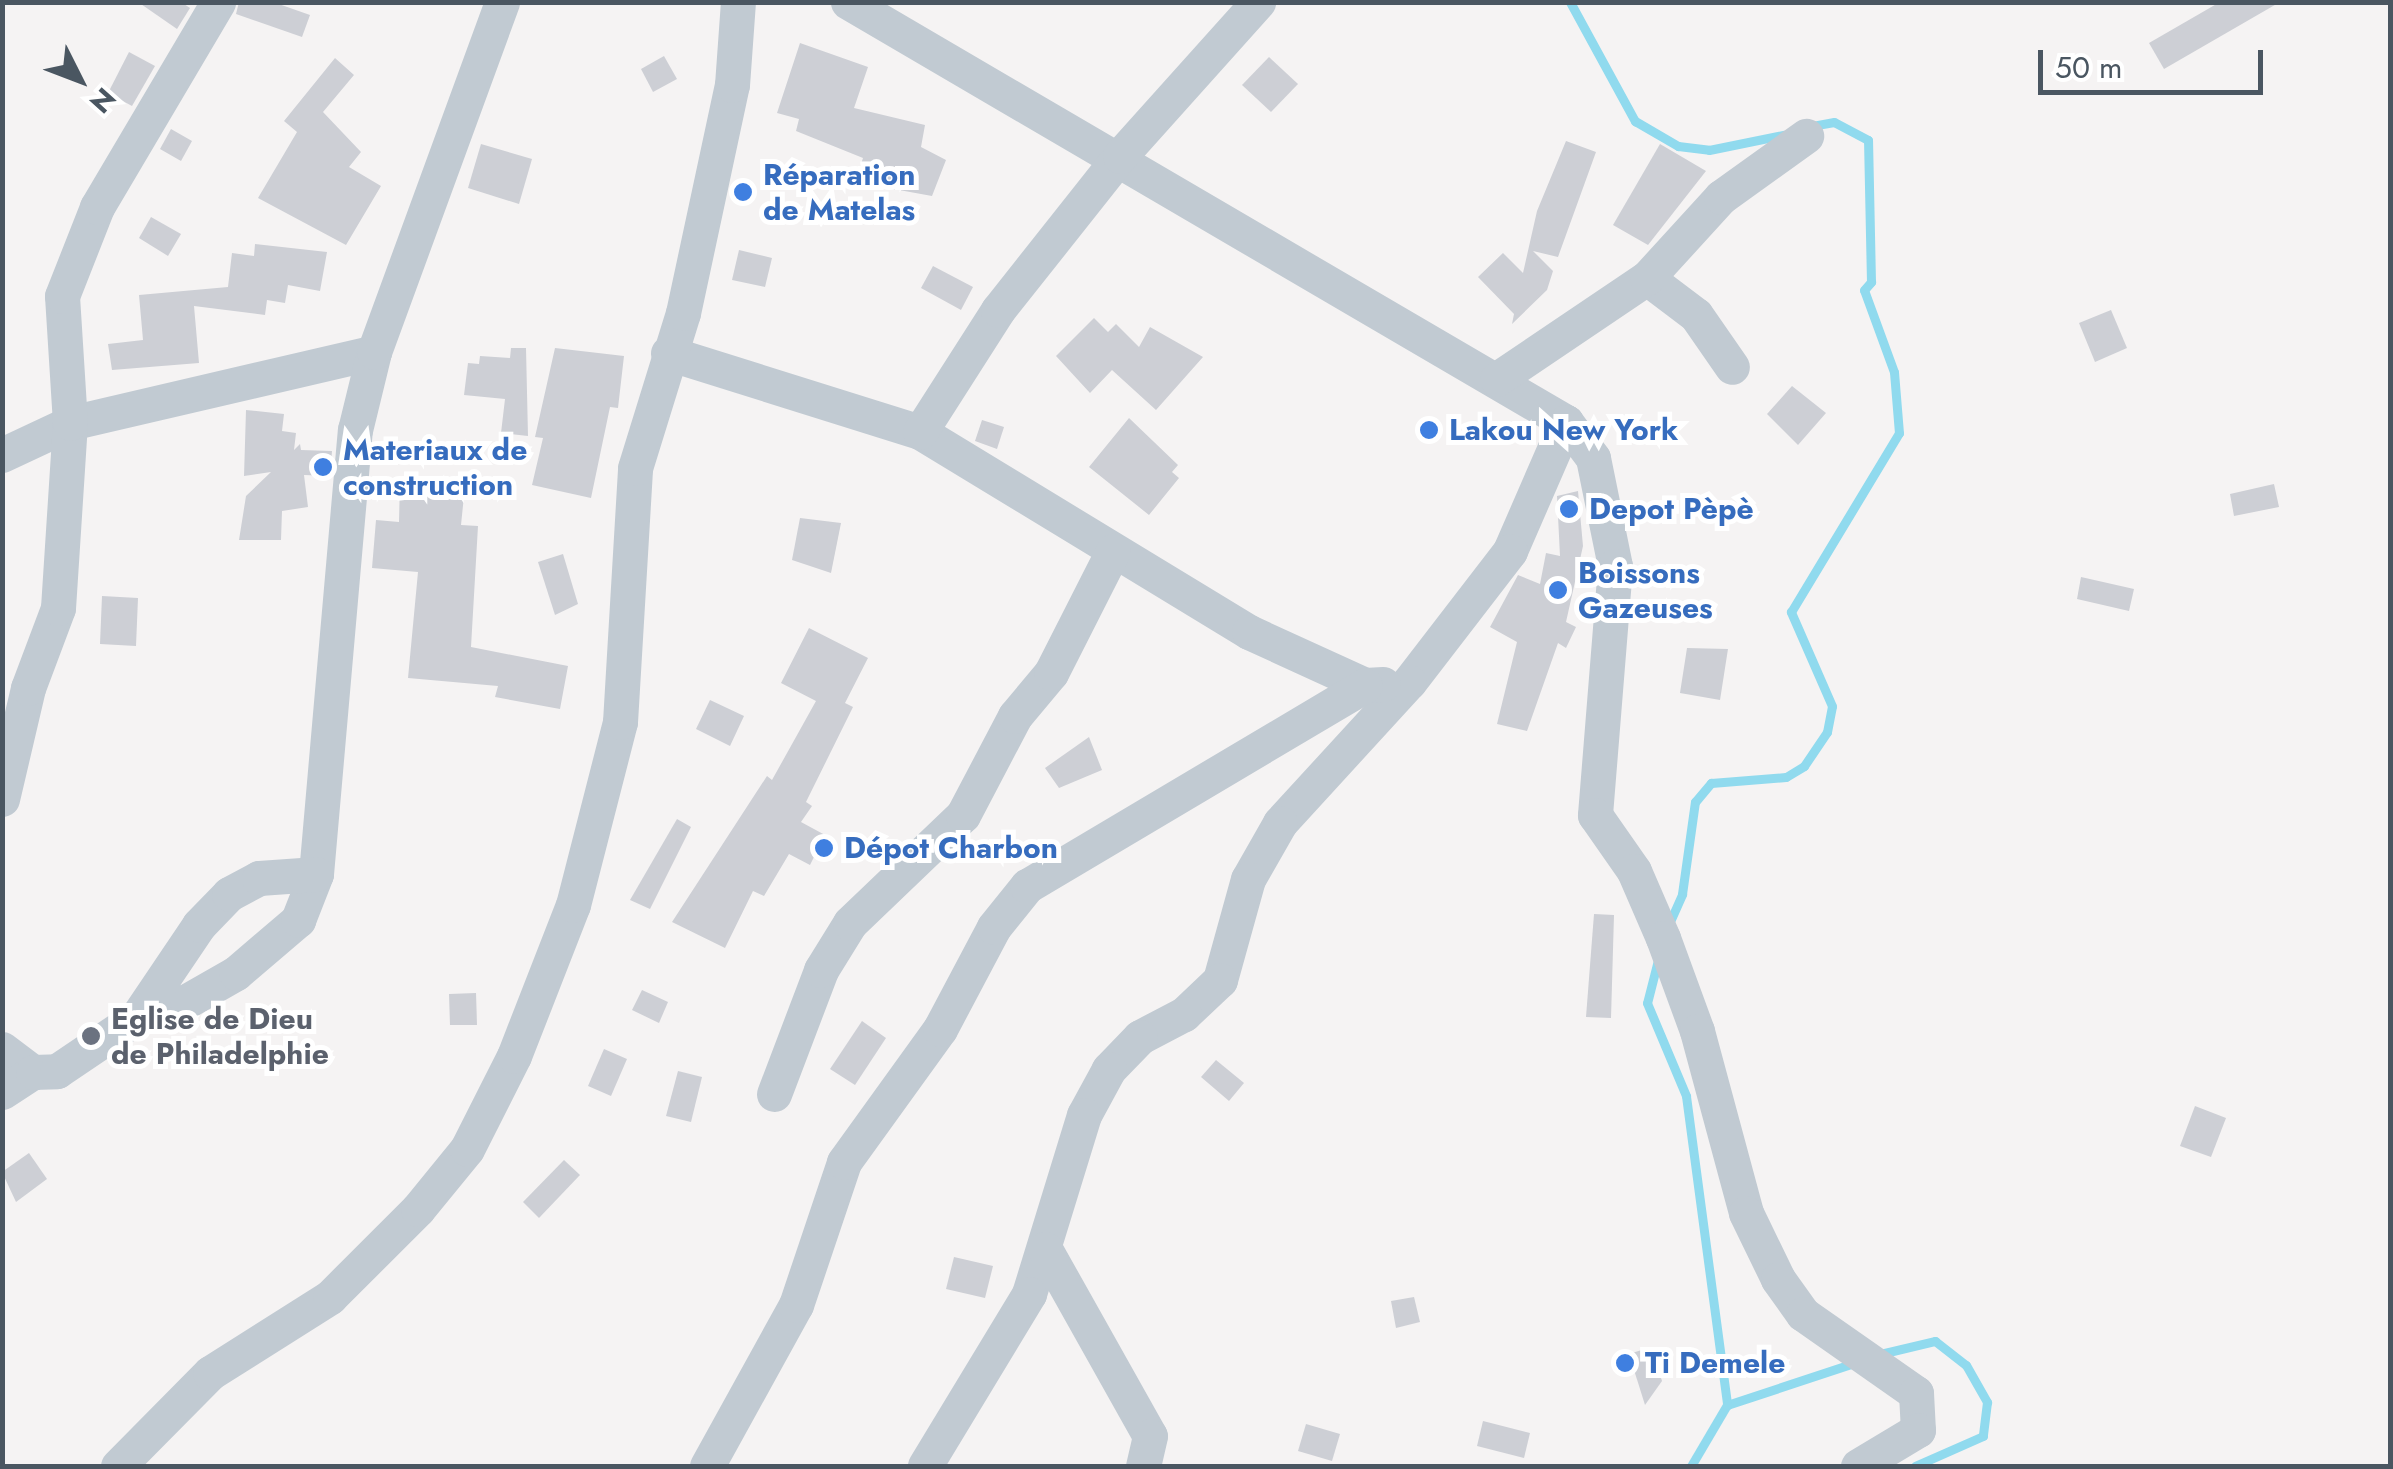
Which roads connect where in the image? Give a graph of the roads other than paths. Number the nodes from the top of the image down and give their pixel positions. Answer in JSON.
{"nodes":[{"id":1,"x":218,"y":2,"type":"edge"},
{"id":2,"x":502,"y":2,"type":"edge"},
{"id":3,"x":738,"y":2,"type":"edge"},
{"id":4,"x":848,"y":2,"type":"edge"},
{"id":5,"x":1258,"y":2,"type":"edge"},
{"id":6,"x":1806,"y":136,"type":"dead end"},
{"id":7,"x":1120,"y":156,"type":"junction"},
{"id":8,"x":1647,"y":278,"type":"junction"},
{"id":9,"x":374,"y":352,"type":"junction"},
{"id":10,"x":668,"y":353,"type":"junction"},
{"id":11,"x":1732,"y":367,"type":"dead end"},
{"id":12,"x":1497,"y":379,"type":"junction"},
{"id":13,"x":1566,"y":422,"type":"junction"},
{"id":14,"x":70,"y":423,"type":"junction"},
{"id":15,"x":920,"y":432,"type":"junction"},
{"id":16,"x":2,"y":454,"type":"edge"},
{"id":17,"x":1113,"y":551,"type":"junction"},
{"id":18,"x":1408,"y":682,"type":"junction"},
{"id":19,"x":1364,"y":685,"type":"junction"},
{"id":20,"x":2,"y":799,"type":"edge"},
{"id":21,"x":316,"y":874,"type":"junction"},
{"id":22,"x":137,"y":1017,"type":"junction"},
{"id":23,"x":2,"y":1049,"type":"edge"},
{"id":24,"x":33,"y":1072,"type":"junction"},
{"id":25,"x":2,"y":1092,"type":"edge"},
{"id":26,"x":774,"y":1094,"type":"dead end"},
{"id":27,"x":1045,"y":1248,"type":"junction"},
{"id":28,"x":118,"y":1466,"type":"edge"},
{"id":29,"x":708,"y":1466,"type":"edge"},
{"id":30,"x":925,"y":1466,"type":"edge"},
{"id":31,"x":1143,"y":1466,"type":"edge"},
{"id":32,"x":1858,"y":1466,"type":"edge"}],
"edges":[{"from":1,"to":14,"type":"street"},
{"from":2,"to":9,"type":"street"},
{"from":3,"to":10,"type":"street"},
{"from":4,"to":7,"type":"street"},
{"from":5,"to":7,"type":"street"},
{"from":6,"to":8,"type":"street"},
{"from":7,"to":12,"type":"street"},
{"from":7,"to":15,"type":"street"},
{"from":8,"to":11,"type":"street"},
{"from":8,"to":12,"type":"street"},
{"from":9,"to":14,"type":"street"},
{"from":9,"to":21,"type":"street"},
{"from":10,"to":15,"type":"street"},
{"from":10,"to":28,"type":"street"},
{"from":12,"to":13,"type":"street"},
{"from":13,"to":18,"type":"street"},
{"from":13,"to":32,"type":"street"},
{"from":14,"to":16,"type":"street"},
{"from":14,"to":20,"type":"street"},
{"from":15,"to":17,"type":"street"},
{"from":17,"to":19,"type":"street"},
{"from":17,"to":26,"type":"street"},
{"from":18,"to":19,"type":"street"},
{"from":18,"to":27,"type":"street"},
{"from":19,"to":29,"type":"street"},
{"from":21,"to":22,"type":"street"},
{"from":21,"to":22,"type":"street"},
{"from":22,"to":24,"type":"street"},
{"from":23,"to":24,"type":"street"},
{"from":24,"to":25,"type":"street"},
{"from":27,"to":30,"type":"street"},
{"from":27,"to":31,"type":"street"}]}
